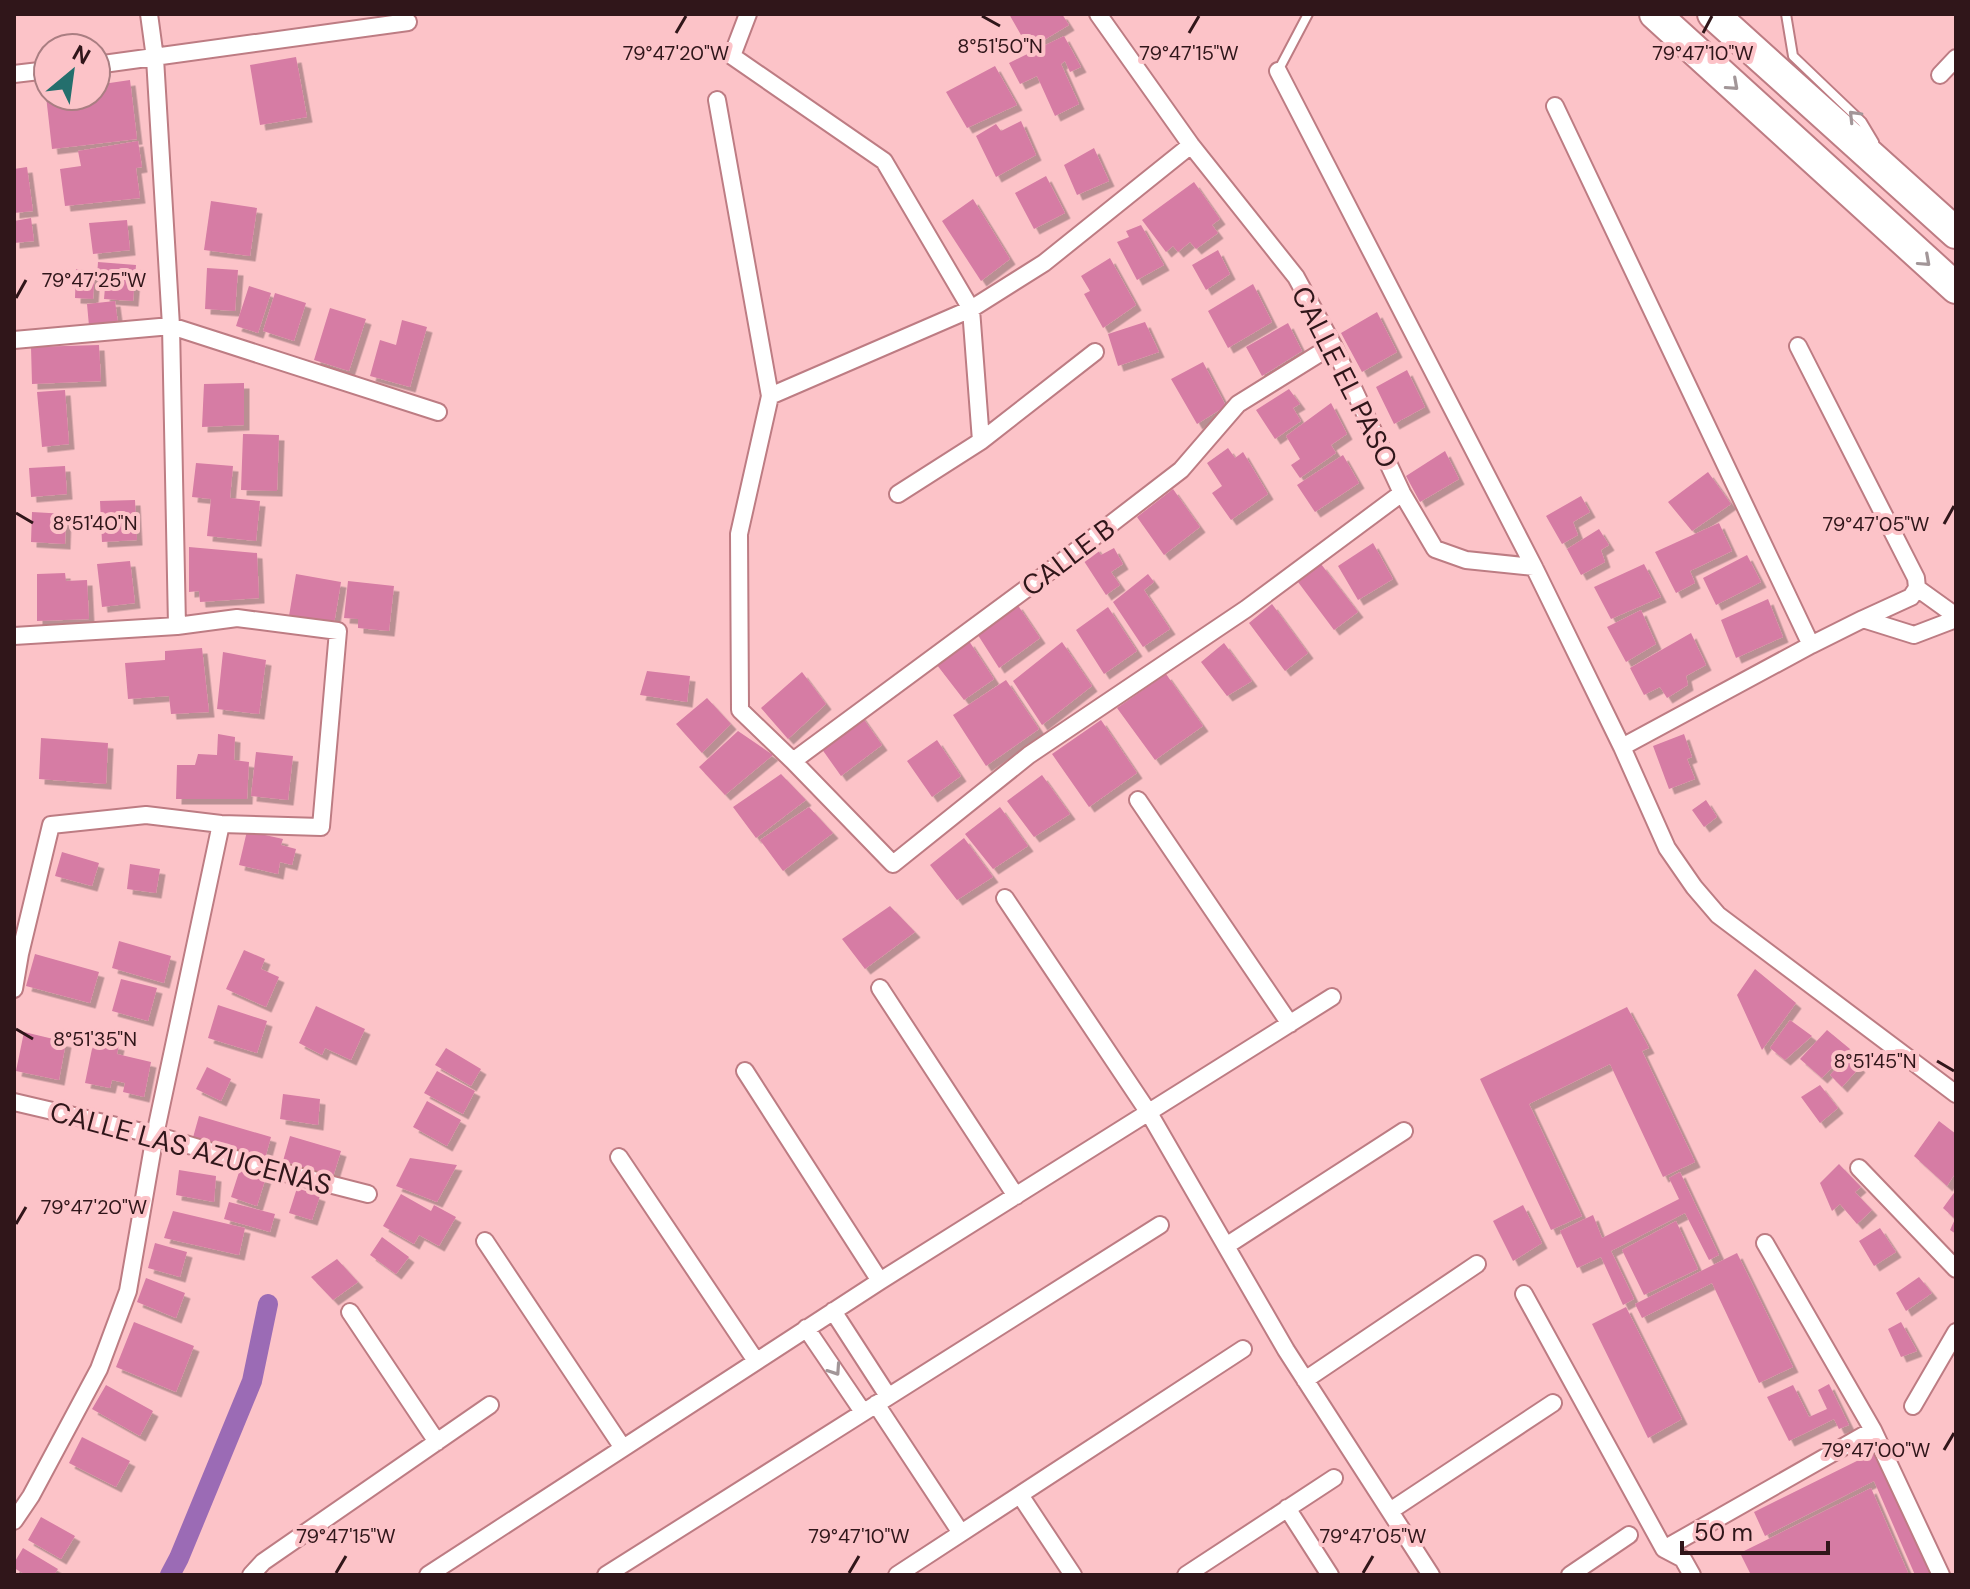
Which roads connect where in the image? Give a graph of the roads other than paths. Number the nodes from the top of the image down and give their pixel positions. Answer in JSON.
{"nodes":[{"id":1,"x":149,"y":14,"type":"edge"},
{"id":2,"x":748,"y":14,"type":"edge"},
{"id":3,"x":1098,"y":14,"type":"edge"},
{"id":4,"x":1308,"y":14,"type":"edge"},
{"id":5,"x":1655,"y":14,"type":"edge"},
{"id":6,"x":1713,"y":14,"type":"edge"},
{"id":7,"x":1786,"y":14,"type":"edge"},
{"id":8,"x":408,"y":22,"type":"dead end"},
{"id":9,"x":155,"y":58,"type":"junction"},
{"id":10,"x":1956,"y":58,"type":"edge"},
{"id":11,"x":112,"y":63,"type":"edge"},
{"id":12,"x":1278,"y":71,"type":"joint"},
{"id":13,"x":1940,"y":75,"type":"dead end"},
{"id":14,"x":717,"y":100,"type":"dead end"},
{"id":15,"x":1555,"y":106,"type":"dead end"},
{"id":16,"x":1191,"y":145,"type":"junction"},
{"id":17,"x":1897,"y":181,"type":"junction"},
{"id":18,"x":1956,"y":233,"type":"edge"},
{"id":19,"x":1956,"y":288,"type":"edge"},
{"id":20,"x":971,"y":309,"type":"junction"},
{"id":21,"x":171,"y":326,"type":"junction"},
{"id":22,"x":14,"y":340,"type":"edge"},
{"id":23,"x":1333,"y":345,"type":"junction"},
{"id":24,"x":1798,"y":346,"type":"dead end"},
{"id":25,"x":1095,"y":352,"type":"dead end"},
{"id":26,"x":770,"y":396,"type":"junction"},
{"id":27,"x":438,"y":412,"type":"dead end"},
{"id":28,"x":981,"y":441,"type":"junction"},
{"id":29,"x":1402,"y":493,"type":"junction"},
{"id":30,"x":898,"y":494,"type":"dead end"},
{"id":31,"x":1534,"y":567,"type":"junction"},
{"id":32,"x":1917,"y":588,"type":"junction"},
{"id":33,"x":1956,"y":618,"type":"edge"},
{"id":34,"x":1863,"y":619,"type":"junction"},
{"id":35,"x":177,"y":626,"type":"junction"},
{"id":36,"x":14,"y":636,"type":"edge"},
{"id":37,"x":1811,"y":645,"type":"junction"},
{"id":38,"x":1622,"y":747,"type":"junction"},
{"id":39,"x":793,"y":761,"type":"junction"},
{"id":40,"x":1138,"y":800,"type":"dead end"},
{"id":41,"x":221,"y":824,"type":"junction"},
{"id":42,"x":1005,"y":898,"type":"dead end"},
{"id":43,"x":17,"y":953,"type":"edge"},
{"id":44,"x":880,"y":988,"type":"dead end"},
{"id":45,"x":14,"y":989,"type":"edge"},
{"id":46,"x":1332,"y":997,"type":"dead end"},
{"id":47,"x":1290,"y":1024,"type":"junction"},
{"id":48,"x":745,"y":1071,"type":"dead end"},
{"id":49,"x":1956,"y":1094,"type":"edge"},
{"id":50,"x":14,"y":1102,"type":"edge"},
{"id":51,"x":1149,"y":1113,"type":"junction"},
{"id":52,"x":1404,"y":1131,"type":"dead end"},
{"id":53,"x":155,"y":1135,"type":"junction"},
{"id":54,"x":619,"y":1157,"type":"dead end"},
{"id":55,"x":1859,"y":1168,"type":"dead end"},
{"id":56,"x":368,"y":1194,"type":"dead end"},
{"id":57,"x":1016,"y":1196,"type":"junction"},
{"id":58,"x":1160,"y":1225,"type":"dead end"},
{"id":59,"x":485,"y":1241,"type":"dead end"},
{"id":60,"x":1765,"y":1243,"type":"dead end"},
{"id":61,"x":1226,"y":1246,"type":"junction"},
{"id":62,"x":1477,"y":1264,"type":"dead end"},
{"id":63,"x":1956,"y":1269,"type":"edge"},
{"id":64,"x":880,"y":1281,"type":"junction"},
{"id":65,"x":1524,"y":1294,"type":"dead end"},
{"id":66,"x":833,"y":1311,"type":"junction"},
{"id":67,"x":350,"y":1312,"type":"dead end"},
{"id":68,"x":806,"y":1328,"type":"junction"},
{"id":69,"x":1956,"y":1332,"type":"edge"},
{"id":70,"x":1243,"y":1349,"type":"dead end"},
{"id":71,"x":756,"y":1361,"type":"junction"},
{"id":72,"x":1305,"y":1380,"type":"junction"},
{"id":73,"x":1553,"y":1403,"type":"dead end"},
{"id":74,"x":876,"y":1404,"type":"junction"},
{"id":75,"x":490,"y":1405,"type":"dead end"},
{"id":76,"x":1913,"y":1406,"type":"dead end"},
{"id":77,"x":1873,"y":1430,"type":"junction"},
{"id":78,"x":437,"y":1442,"type":"junction"},
{"id":79,"x":623,"y":1448,"type":"junction"},
{"id":80,"x":1334,"y":1478,"type":"dead end"},
{"id":81,"x":1020,"y":1495,"type":"junction"},
{"id":82,"x":1287,"y":1508,"type":"junction"},
{"id":83,"x":1390,"y":1511,"type":"junction"},
{"id":84,"x":14,"y":1521,"type":"edge"},
{"id":85,"x":961,"y":1533,"type":"junction"},
{"id":86,"x":1629,"y":1535,"type":"dead end"},
{"id":87,"x":1664,"y":1549,"type":"junction"},
{"id":88,"x":251,"y":1575,"type":"edge"},
{"id":89,"x":428,"y":1575,"type":"edge"},
{"id":90,"x":606,"y":1575,"type":"edge"},
{"id":91,"x":897,"y":1575,"type":"edge"},
{"id":92,"x":1073,"y":1575,"type":"edge"},
{"id":93,"x":1186,"y":1575,"type":"edge"},
{"id":94,"x":1330,"y":1575,"type":"edge"},
{"id":95,"x":1431,"y":1575,"type":"edge"},
{"id":96,"x":1570,"y":1575,"type":"edge"},
{"id":97,"x":1692,"y":1575,"type":"edge"},
{"id":98,"x":1941,"y":1575,"type":"edge"}],
"edges":[{"from":1,"to":9,"type":"street"},
{"from":2,"to":20,"type":"street"},
{"from":3,"to":16,"type":"street","name":"CALLE EL PASO"},
{"from":4,"to":12,"type":"lane"},
{"from":5,"to":19,"type":"highway","one_way":true},
{"from":6,"to":17,"type":"highway"},
{"from":17,"to":7,"type":"lane","one_way":true},
{"from":8,"to":9,"type":"street"},
{"from":9,"to":11,"type":"street"},
{"from":9,"to":21,"type":"street"},
{"from":10,"to":13,"type":"street"},
{"from":12,"to":31,"type":"street"},
{"from":14,"to":26,"type":"street"},
{"from":15,"to":37,"type":"street"},
{"from":16,"to":20,"type":"street"},
{"from":16,"to":23,"type":"street","name":"CALLE EL PASO"},
{"from":17,"to":18,"type":"highway"},
{"from":20,"to":26,"type":"street"},
{"from":20,"to":28,"type":"street"},
{"from":21,"to":22,"type":"street"},
{"from":21,"to":27,"type":"street"},
{"from":21,"to":35,"type":"street"},
{"from":23,"to":29,"type":"street","name":"CALLE EL PASO"},
{"from":23,"to":39,"type":"street","name":"CALLE B"},
{"from":24,"to":32,"type":"street"},
{"from":25,"to":28,"type":"street"},
{"from":26,"to":39,"type":"street"},
{"from":28,"to":30,"type":"street"},
{"from":29,"to":31,"type":"street","name":"CALLE EL PASO"},
{"from":29,"to":39,"type":"street"},
{"from":31,"to":38,"type":"street"},
{"from":32,"to":33,"type":"street"},
{"from":32,"to":34,"type":"street"},
{"from":33,"to":34,"type":"street"},
{"from":34,"to":37,"type":"street"},
{"from":35,"to":36,"type":"street"},
{"from":35,"to":41,"type":"street"},
{"from":37,"to":38,"type":"street"},
{"from":38,"to":49,"type":"street"},
{"from":40,"to":47,"type":"street"},
{"from":41,"to":43,"type":"street"},
{"from":41,"to":53,"type":"street"},
{"from":42,"to":51,"type":"street"},
{"from":43,"to":45,"type":"street"},
{"from":44,"to":57,"type":"street"},
{"from":46,"to":47,"type":"street"},
{"from":47,"to":51,"type":"street"},
{"from":48,"to":64,"type":"street"},
{"from":50,"to":53,"type":"street","name":"CALLE LAS AZUCENAS"},
{"from":51,"to":57,"type":"street"},
{"from":51,"to":61,"type":"street"},
{"from":52,"to":61,"type":"street"},
{"from":53,"to":56,"type":"street","name":"CALLE LAS AZUCENAS"},
{"from":53,"to":84,"type":"street"},
{"from":54,"to":71,"type":"street"},
{"from":55,"to":63,"type":"street"},
{"from":57,"to":64,"type":"street"},
{"from":58,"to":74,"type":"street"},
{"from":59,"to":79,"type":"street"},
{"from":60,"to":77,"type":"street"},
{"from":61,"to":72,"type":"street"},
{"from":62,"to":72,"type":"street"},
{"from":64,"to":66,"type":"street"},
{"from":65,"to":87,"type":"street"},
{"from":66,"to":68,"type":"street"},
{"from":66,"to":74,"type":"street"},
{"from":67,"to":78,"type":"street"},
{"from":68,"to":71,"type":"street"},
{"from":68,"to":74,"type":"street","one_way":true},
{"from":69,"to":76,"type":"street"},
{"from":70,"to":81,"type":"street"},
{"from":71,"to":79,"type":"street"},
{"from":72,"to":83,"type":"street"},
{"from":73,"to":83,"type":"street"},
{"from":74,"to":85,"type":"street"},
{"from":74,"to":90,"type":"street"},
{"from":75,"to":78,"type":"street"},
{"from":77,"to":87,"type":"street"},
{"from":77,"to":98,"type":"street"},
{"from":78,"to":88,"type":"street"},
{"from":79,"to":89,"type":"street"},
{"from":80,"to":82,"type":"street"},
{"from":81,"to":85,"type":"street"},
{"from":81,"to":92,"type":"street"},
{"from":82,"to":93,"type":"street"},
{"from":82,"to":94,"type":"street"},
{"from":83,"to":95,"type":"street"},
{"from":85,"to":91,"type":"street"},
{"from":86,"to":96,"type":"street"},
{"from":87,"to":97,"type":"street"}]}
